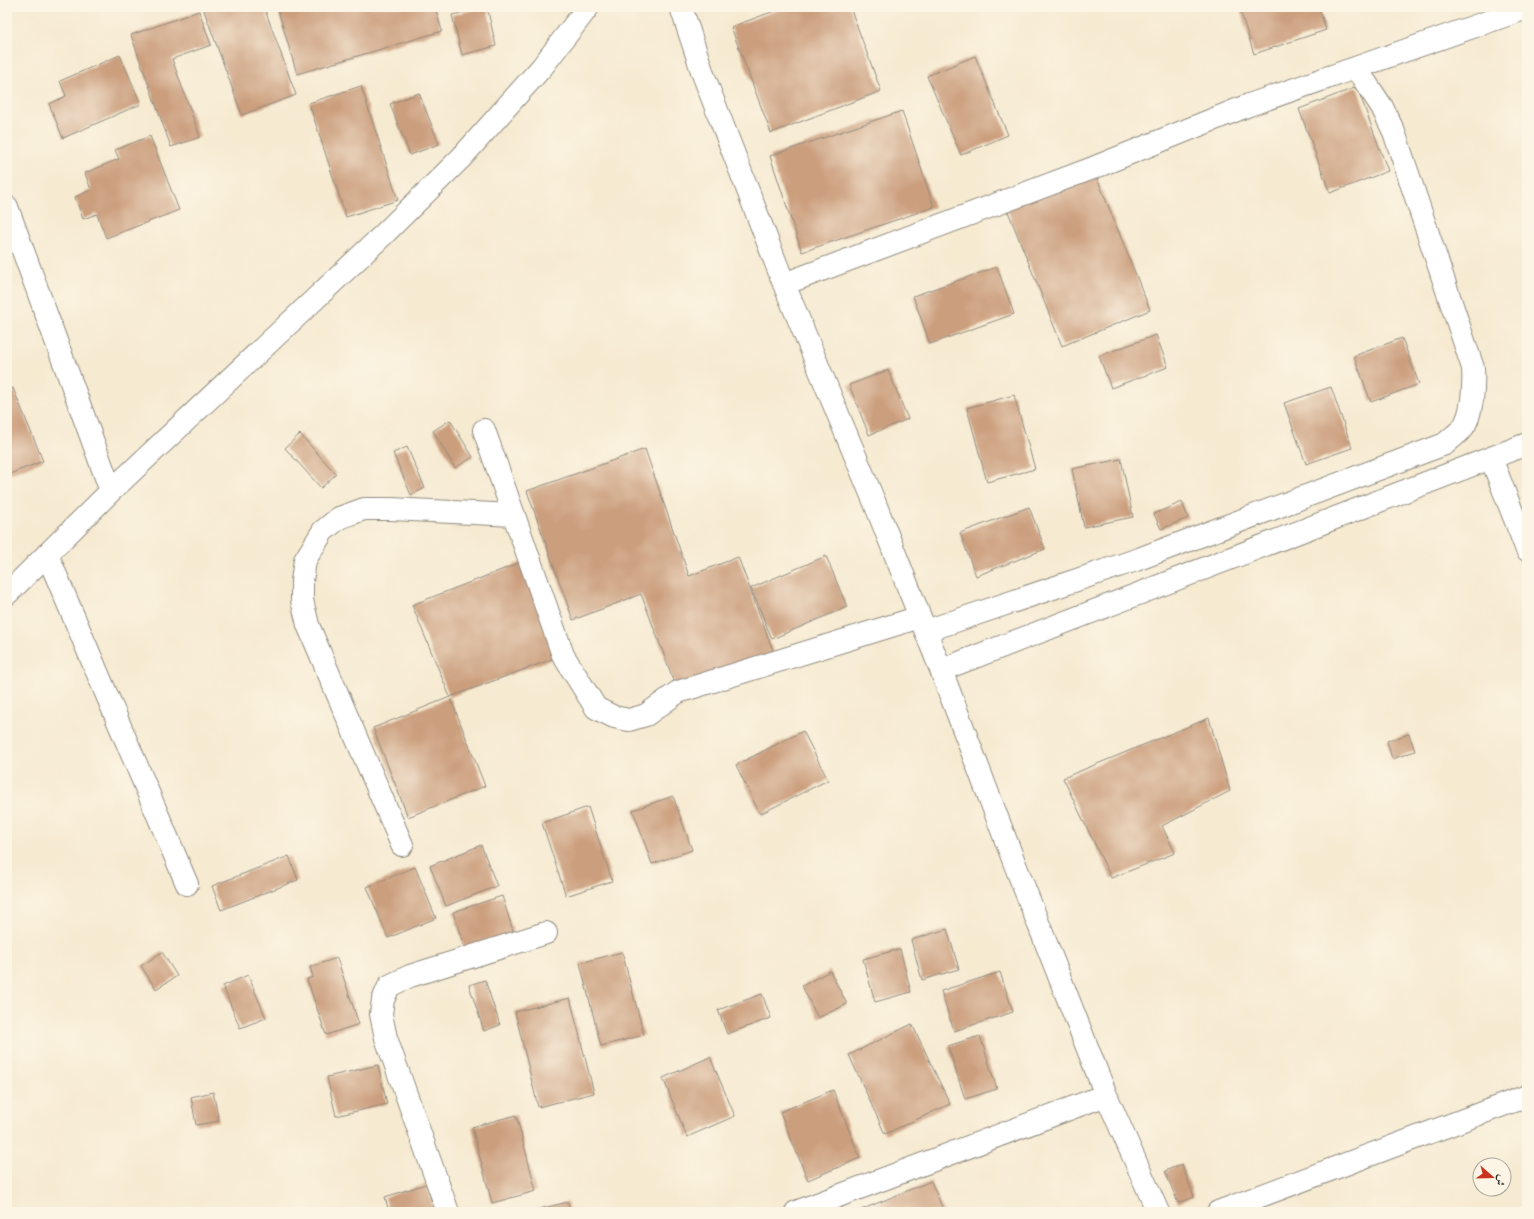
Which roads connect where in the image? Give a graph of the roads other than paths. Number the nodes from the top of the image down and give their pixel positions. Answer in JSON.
{"nodes":[{"id":1,"x":588,"y":7,"type":"edge"},
{"id":2,"x":681,"y":7,"type":"edge"},
{"id":3,"x":1527,"y":8,"type":"edge"},
{"id":4,"x":1356,"y":68,"type":"junction"},
{"id":5,"x":7,"y":207,"type":"edge"},
{"id":6,"x":784,"y":284,"type":"junction"},
{"id":7,"x":484,"y":430,"type":"dead end"},
{"id":8,"x":1527,"y":444,"type":"edge"},
{"id":9,"x":1491,"y":458,"type":"junction"},
{"id":10,"x":111,"y":491,"type":"junction"},
{"id":11,"x":514,"y":515,"type":"junction"},
{"id":12,"x":1527,"y":550,"type":"edge"},
{"id":13,"x":47,"y":554,"type":"junction"},
{"id":14,"x":7,"y":594,"type":"edge"},
{"id":15,"x":923,"y":624,"type":"junction"},
{"id":16,"x":941,"y":670,"type":"junction"},
{"id":17,"x":402,"y":845,"type":"dead end"},
{"id":18,"x":187,"y":884,"type":"dead end"},
{"id":19,"x":546,"y":933,"type":"dead end"},
{"id":20,"x":1106,"y":1095,"type":"junction"},
{"id":21,"x":1527,"y":1096,"type":"edge"},
{"id":22,"x":448,"y":1212,"type":"edge"},
{"id":23,"x":796,"y":1212,"type":"edge"},
{"id":24,"x":1158,"y":1212,"type":"edge"},
{"id":25,"x":1218,"y":1212,"type":"edge"}],
"edges":[{"from":1,"to":10,"type":"street"},
{"from":2,"to":6,"type":"street"},
{"from":3,"to":4,"type":"street"},
{"from":4,"to":6,"type":"street"},
{"from":4,"to":15,"type":"street"},
{"from":5,"to":10,"type":"street"},
{"from":6,"to":15,"type":"street"},
{"from":7,"to":11,"type":"street"},
{"from":8,"to":9,"type":"street"},
{"from":9,"to":12,"type":"street"},
{"from":9,"to":16,"type":"street"},
{"from":10,"to":13,"type":"street"},
{"from":11,"to":15,"type":"street"},
{"from":11,"to":17,"type":"street"},
{"from":13,"to":14,"type":"street"},
{"from":13,"to":18,"type":"street"},
{"from":15,"to":16,"type":"street"},
{"from":16,"to":20,"type":"street"},
{"from":19,"to":22,"type":"street"},
{"from":20,"to":23,"type":"street"},
{"from":20,"to":24,"type":"street"},
{"from":21,"to":25,"type":"street"}]}
